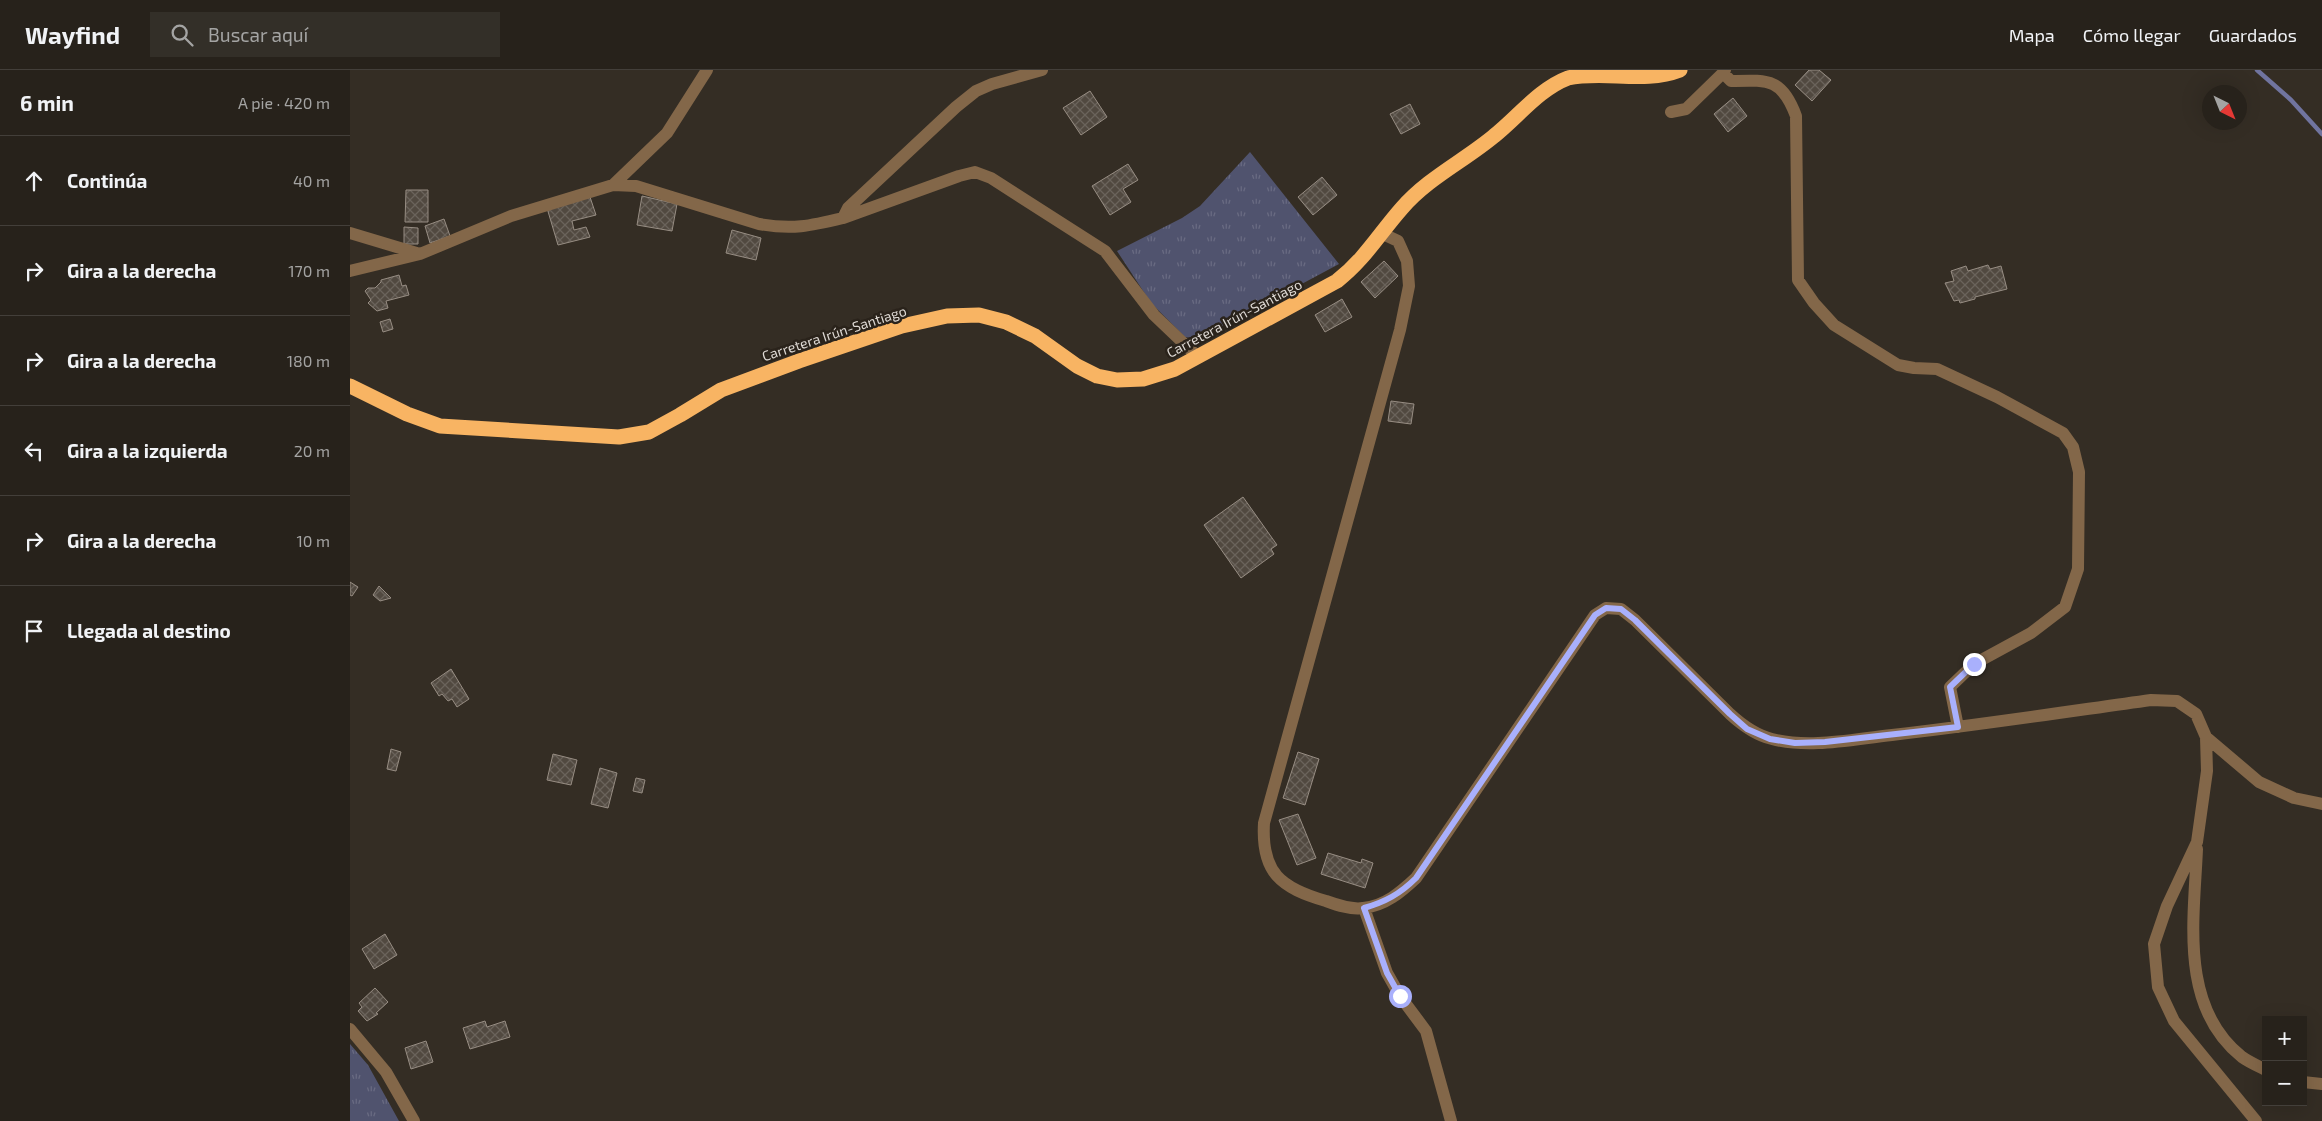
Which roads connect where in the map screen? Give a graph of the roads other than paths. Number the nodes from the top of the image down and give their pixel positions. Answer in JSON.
{"nodes":[{"id":1,"x":707,"y":70,"type":"edge"},
{"id":2,"x":1042,"y":70,"type":"edge"},
{"id":3,"x":1680,"y":70,"type":"edge"},
{"id":4,"x":1724,"y":72,"type":"edge"},
{"id":5,"x":1671,"y":112,"type":"dead end"},
{"id":6,"x":613,"y":185,"type":"junction"},
{"id":7,"x":842,"y":218,"type":"junction"},
{"id":8,"x":350,"y":233,"type":"edge"},
{"id":9,"x":1383,"y":234,"type":"junction"},
{"id":10,"x":420,"y":254,"type":"junction"},
{"id":11,"x":350,"y":271,"type":"edge"},
{"id":12,"x":1198,"y":357,"type":"junction"},
{"id":13,"x":350,"y":386,"type":"edge"},
{"id":14,"x":1958,"y":727,"type":"junction"},
{"id":15,"x":2206,"y":737,"type":"junction"},
{"id":16,"x":2322,"y":804,"type":"edge"},
{"id":17,"x":2197,"y":842,"type":"junction"},
{"id":18,"x":1364,"y":908,"type":"junction"},
{"id":19,"x":350,"y":1030,"type":"edge"},
{"id":20,"x":2262,"y":1068,"type":"edge"},
{"id":21,"x":2307,"y":1082,"type":"edge"},
{"id":22,"x":2322,"y":1084,"type":"edge"},
{"id":23,"x":414,"y":1121,"type":"edge"},
{"id":24,"x":1451,"y":1121,"type":"edge"},
{"id":25,"x":2256,"y":1121,"type":"edge"}],
"edges":[{"from":1,"to":6,"type":"street"},
{"from":2,"to":7,"type":"street"},
{"from":3,"to":9,"type":"highway","name":"Carretera Irún-Santiago"},
{"from":4,"to":5,"type":"street"},
{"from":4,"to":14,"type":"street"},
{"from":6,"to":7,"type":"street"},
{"from":6,"to":10,"type":"street"},
{"from":7,"to":12,"type":"street"},
{"from":8,"to":10,"type":"street"},
{"from":9,"to":12,"type":"highway","name":"Carretera Irún-Santiago"},
{"from":9,"to":18,"type":"street"},
{"from":10,"to":11,"type":"street"},
{"from":12,"to":13,"type":"highway","name":"Carretera Irún-Santiago"},
{"from":14,"to":15,"type":"street"},
{"from":14,"to":18,"type":"street"},
{"from":15,"to":16,"type":"street"},
{"from":15,"to":17,"type":"street"},
{"from":17,"to":20,"type":"street"},
{"from":17,"to":25,"type":"street"},
{"from":18,"to":24,"type":"street"},
{"from":19,"to":23,"type":"street"},
{"from":21,"to":22,"type":"street"}]}
